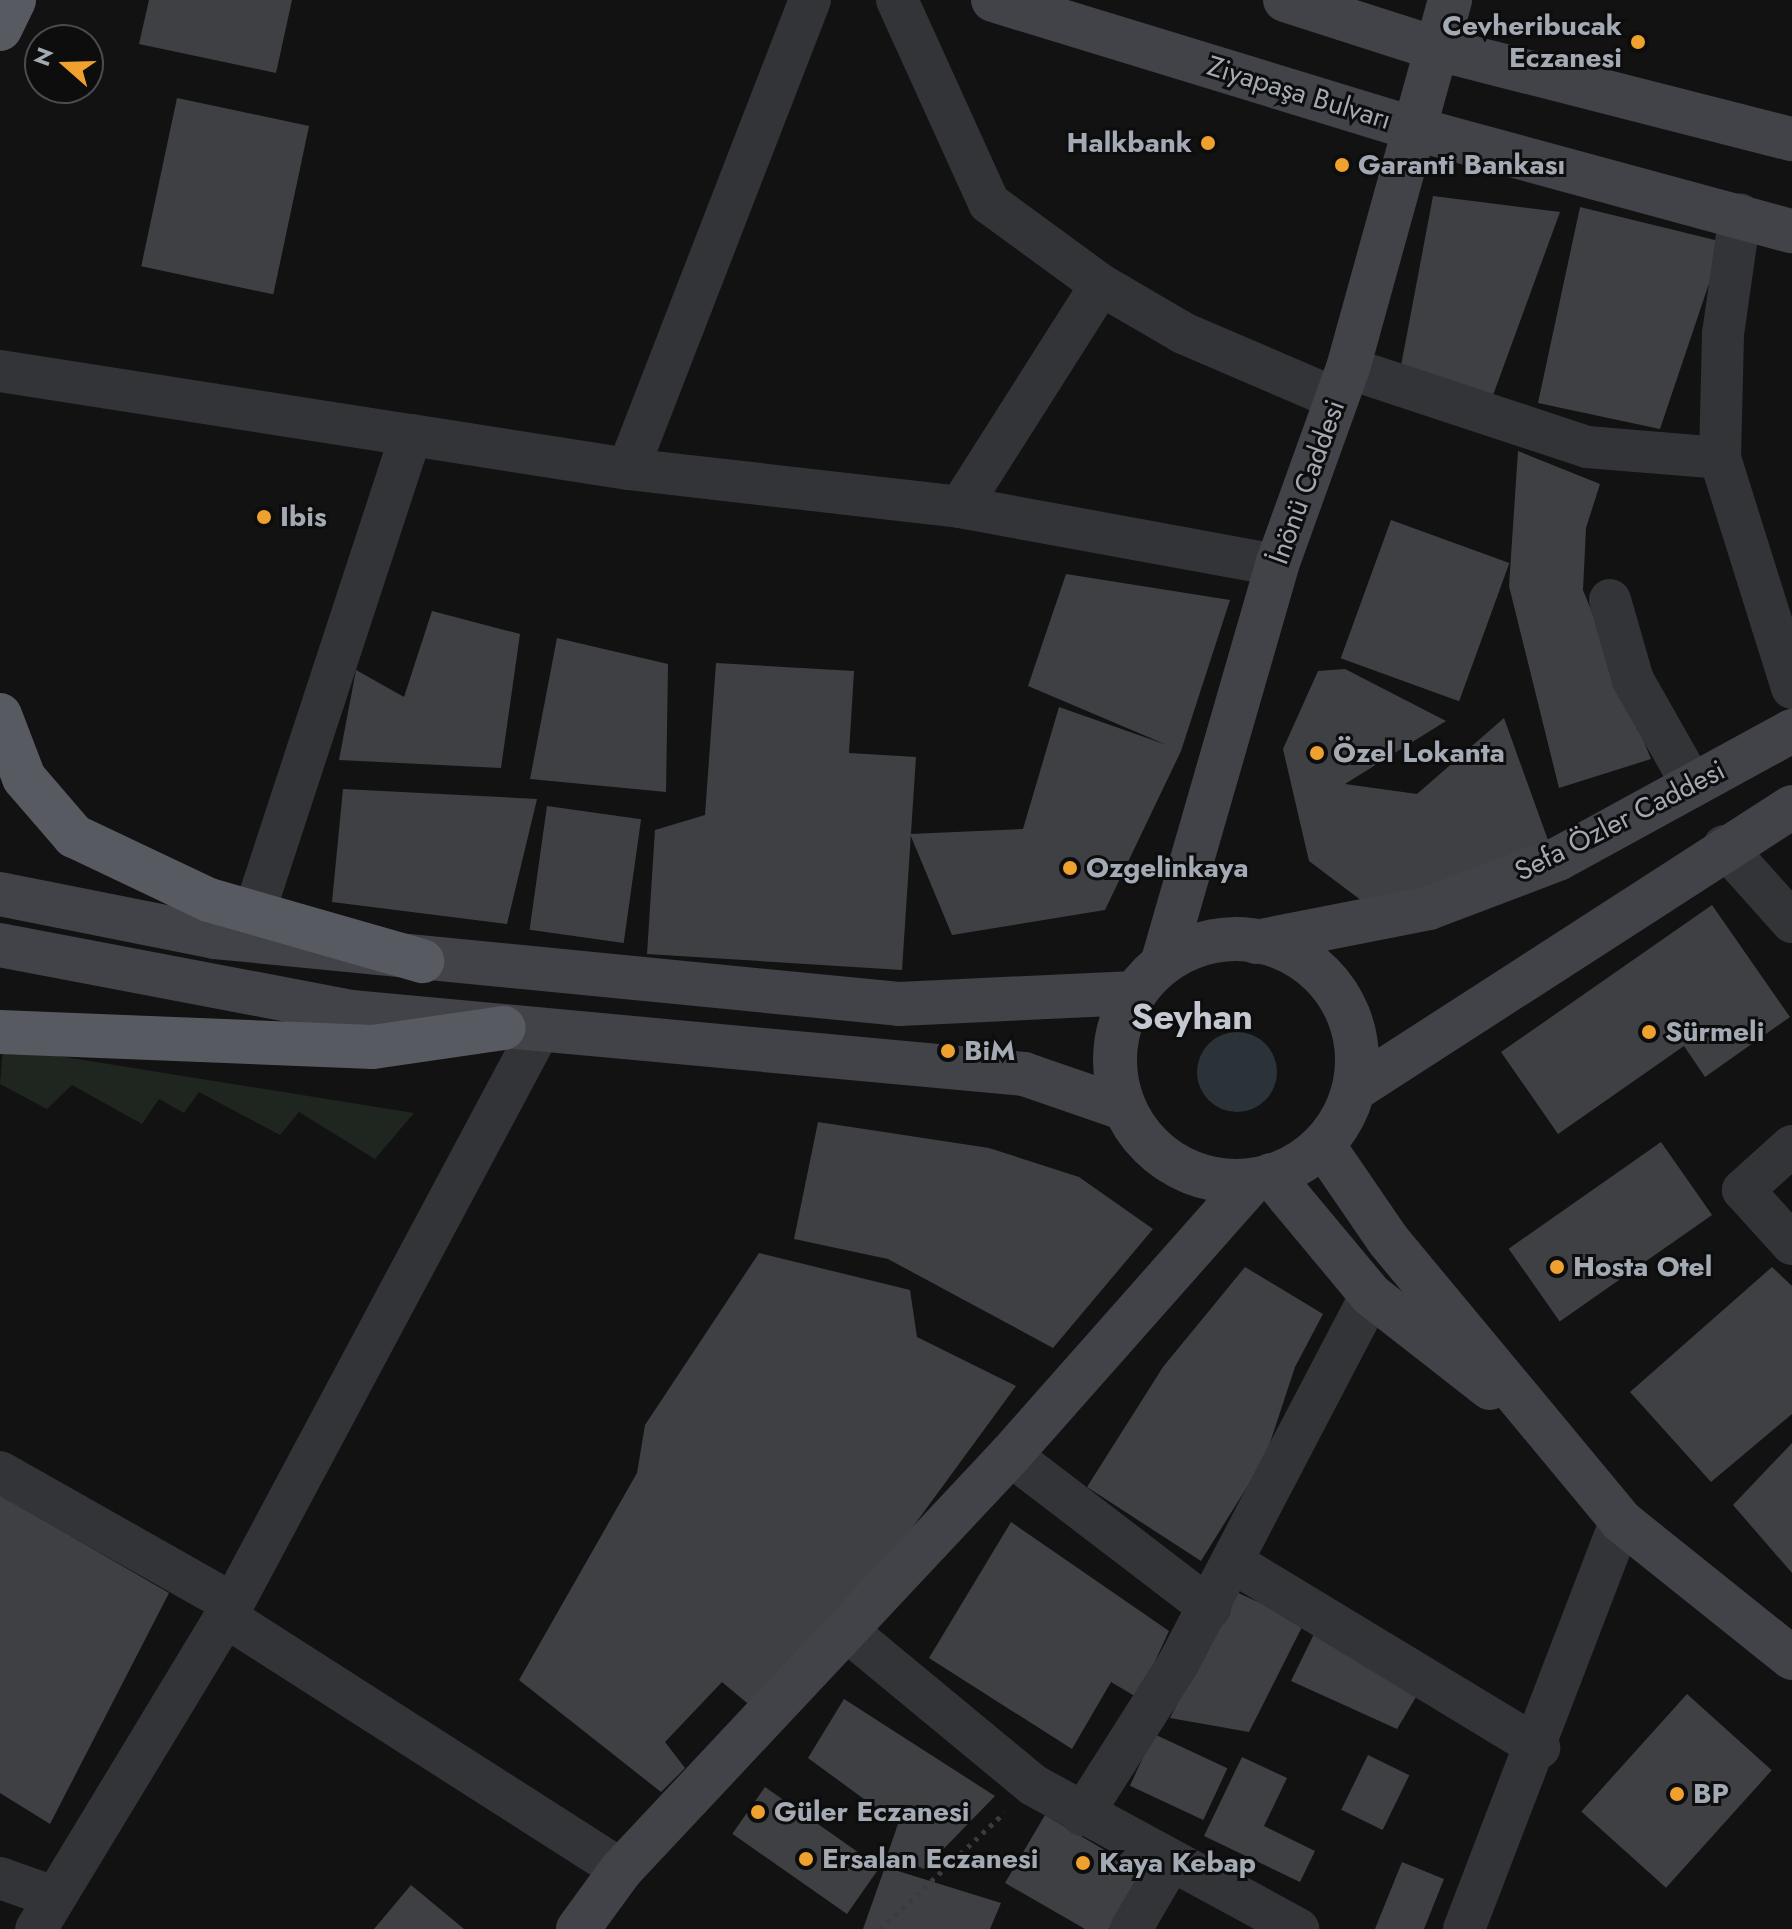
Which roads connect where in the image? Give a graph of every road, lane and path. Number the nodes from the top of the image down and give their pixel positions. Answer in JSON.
{"nodes":[{"id":1,"x":14,"y":0,"type":"edge"},
{"id":2,"x":810,"y":0,"type":"edge"},
{"id":3,"x":897,"y":0,"type":"edge"},
{"id":4,"x":993,"y":0,"type":"edge"},
{"id":5,"x":1285,"y":0,"type":"edge"},
{"id":6,"x":1450,"y":0,"type":"edge"},
{"id":7,"x":0,"y":29,"type":"edge"},
{"id":8,"x":1438,"y":49,"type":"junction"},
{"id":9,"x":1419,"y":130,"type":"junction"},
{"id":10,"x":1792,"y":139,"type":"edge"},
{"id":11,"x":1740,"y":214,"type":"junction"},
{"id":12,"x":1792,"y":231,"type":"edge"},
{"id":13,"x":1101,"y":285,"type":"junction"},
{"id":14,"x":0,"y":371,"type":"edge"},
{"id":15,"x":1343,"y":384,"type":"junction"},
{"id":16,"x":411,"y":435,"type":"junction"},
{"id":17,"x":1720,"y":458,"type":"junction"},
{"id":18,"x":628,"y":469,"type":"junction"},
{"id":19,"x":960,"y":507,"type":"junction"},
{"id":20,"x":1277,"y":565,"type":"junction"},
{"id":21,"x":1610,"y":600,"type":"dead end"},
{"id":22,"x":1792,"y":688,"type":"edge"},
{"id":23,"x":0,"y":715,"type":"edge"},
{"id":24,"x":1792,"y":731,"type":"edge"},
{"id":25,"x":1693,"y":786,"type":"junction"},
{"id":26,"x":1792,"y":807,"type":"edge"},
{"id":27,"x":1724,"y":846,"type":"junction"},
{"id":28,"x":0,"y":894,"type":"edge"},
{"id":29,"x":254,"y":913,"type":"junction"},
{"id":30,"x":1792,"y":922,"type":"edge"},
{"id":31,"x":1256,"y":942,"type":"junction"},
{"id":32,"x":0,"y":945,"type":"edge"},
{"id":33,"x":422,"y":961,"type":"junction"},
{"id":34,"x":1148,"y":978,"type":"junction"},
{"id":35,"x":522,"y":1030,"type":"junction"},
{"id":36,"x":0,"y":1032,"type":"edge"},
{"id":37,"x":1355,"y":1089,"type":"junction"},
{"id":38,"x":1123,"y":1108,"type":"junction"},
{"id":39,"x":1323,"y":1145,"type":"junction"},
{"id":40,"x":1792,"y":1146,"type":"edge"},
{"id":41,"x":1261,"y":1178,"type":"junction"},
{"id":42,"x":1792,"y":1244,"type":"edge"},
{"id":43,"x":1371,"y":1295,"type":"junction"},
{"id":44,"x":1532,"y":1416,"type":"junction"},
{"id":45,"x":1010,"y":1455,"type":"junction"},
{"id":46,"x":0,"y":1472,"type":"edge"},
{"id":47,"x":1621,"y":1521,"type":"junction"},
{"id":48,"x":1234,"y":1563,"type":"junction"},
{"id":49,"x":1210,"y":1608,"type":"junction"},
{"id":50,"x":229,"y":1611,"type":"junction"},
{"id":51,"x":847,"y":1631,"type":"junction"},
{"id":52,"x":1792,"y":1658,"type":"edge"},
{"id":53,"x":1539,"y":1748,"type":"junction"},
{"id":54,"x":1033,"y":1785,"type":"junction"},
{"id":55,"x":1082,"y":1815,"type":"junction"},
{"id":56,"x":1170,"y":1862,"type":"junction"},
{"id":57,"x":621,"y":1870,"type":"junction"},
{"id":58,"x":0,"y":1878,"type":"edge"},
{"id":59,"x":45,"y":1913,"type":"edge"},
{"id":60,"x":1247,"y":1917,"type":"edge"},
{"id":61,"x":585,"y":1926,"type":"edge"},
{"id":62,"x":880,"y":1929,"type":"edge"},
{"id":63,"x":1131,"y":1929,"type":"edge"},
{"id":64,"x":1298,"y":1929,"type":"edge"},
{"id":65,"x":1464,"y":1929,"type":"edge"}],
"edges":[{"from":1,"to":7,"type":"highway"},
{"from":2,"to":18,"type":"street"},
{"from":3,"to":13,"type":"street"},
{"from":4,"to":9,"type":"main road","name":"Ziyapaşa Bulvarı"},
{"from":5,"to":8,"type":"main road"},
{"from":6,"to":8,"type":"main road","name":"İnönü Caddesi"},
{"from":8,"to":9,"type":"main road","name":"İnönü Caddesi"},
{"from":8,"to":10,"type":"main road"},
{"from":9,"to":11,"type":"main road","name":"Ziyapaşa Bulvarı"},
{"from":9,"to":15,"type":"main road","name":"İnönü Caddesi"},
{"from":11,"to":12,"type":"main road","name":"Ziyapaşa Bulvarı"},
{"from":11,"to":17,"type":"street"},
{"from":13,"to":15,"type":"street"},
{"from":13,"to":19,"type":"street"},
{"from":14,"to":16,"type":"street"},
{"from":15,"to":17,"type":"street"},
{"from":15,"to":20,"type":"main road","name":"İnönü Caddesi"},
{"from":16,"to":18,"type":"street"},
{"from":16,"to":29,"type":"street"},
{"from":17,"to":22,"type":"street"},
{"from":18,"to":19,"type":"street"},
{"from":19,"to":20,"type":"street"},
{"from":20,"to":34,"type":"main road","name":"İnönü Caddesi"},
{"from":21,"to":25,"type":"street"},
{"from":23,"to":29,"type":"highway"},
{"from":24,"to":25,"type":"main road","name":"Sefa Özler Caddesi"},
{"from":25,"to":31,"type":"main road","name":"Sefa Özler Caddesi"},
{"from":26,"to":27,"type":"main road"},
{"from":27,"to":30,"type":"street"},
{"from":27,"to":37,"type":"main road"},
{"from":28,"to":33,"type":"main road"},
{"from":29,"to":33,"type":"highway"},
{"from":31,"to":34,"type":"main road"},
{"from":31,"to":37,"type":"main road"},
{"from":32,"to":35,"type":"main road"},
{"from":33,"to":34,"type":"main road"},
{"from":34,"to":38,"type":"main road"},
{"from":35,"to":36,"type":"highway"},
{"from":35,"to":38,"type":"main road"},
{"from":35,"to":50,"type":"street"},
{"from":37,"to":39,"type":"main road"},
{"from":38,"to":41,"type":"main road"},
{"from":39,"to":41,"type":"main road"},
{"from":39,"to":44,"type":"main road"},
{"from":40,"to":42,"type":"street"},
{"from":41,"to":43,"type":"main road"},
{"from":41,"to":45,"type":"main road"},
{"from":43,"to":44,"type":"main road"},
{"from":43,"to":48,"type":"street"},
{"from":44,"to":47,"type":"main road"},
{"from":45,"to":49,"type":"street"},
{"from":45,"to":51,"type":"main road"},
{"from":46,"to":50,"type":"street"},
{"from":47,"to":52,"type":"main road"},
{"from":47,"to":53,"type":"street"},
{"from":48,"to":49,"type":"street"},
{"from":48,"to":53,"type":"street"},
{"from":49,"to":55,"type":"street"},
{"from":50,"to":57,"type":"street"},
{"from":50,"to":59,"type":"street"},
{"from":51,"to":54,"type":"street"},
{"from":51,"to":57,"type":"main road"},
{"from":53,"to":65,"type":"street"},
{"from":54,"to":55,"type":"street"},
{"from":54,"to":62,"type":"path"},
{"from":55,"to":56,"type":"street"},
{"from":56,"to":60,"type":"street"},
{"from":56,"to":63,"type":"street"},
{"from":57,"to":61,"type":"main road"},
{"from":58,"to":59,"type":"street"},
{"from":60,"to":64,"type":"street"}]}
